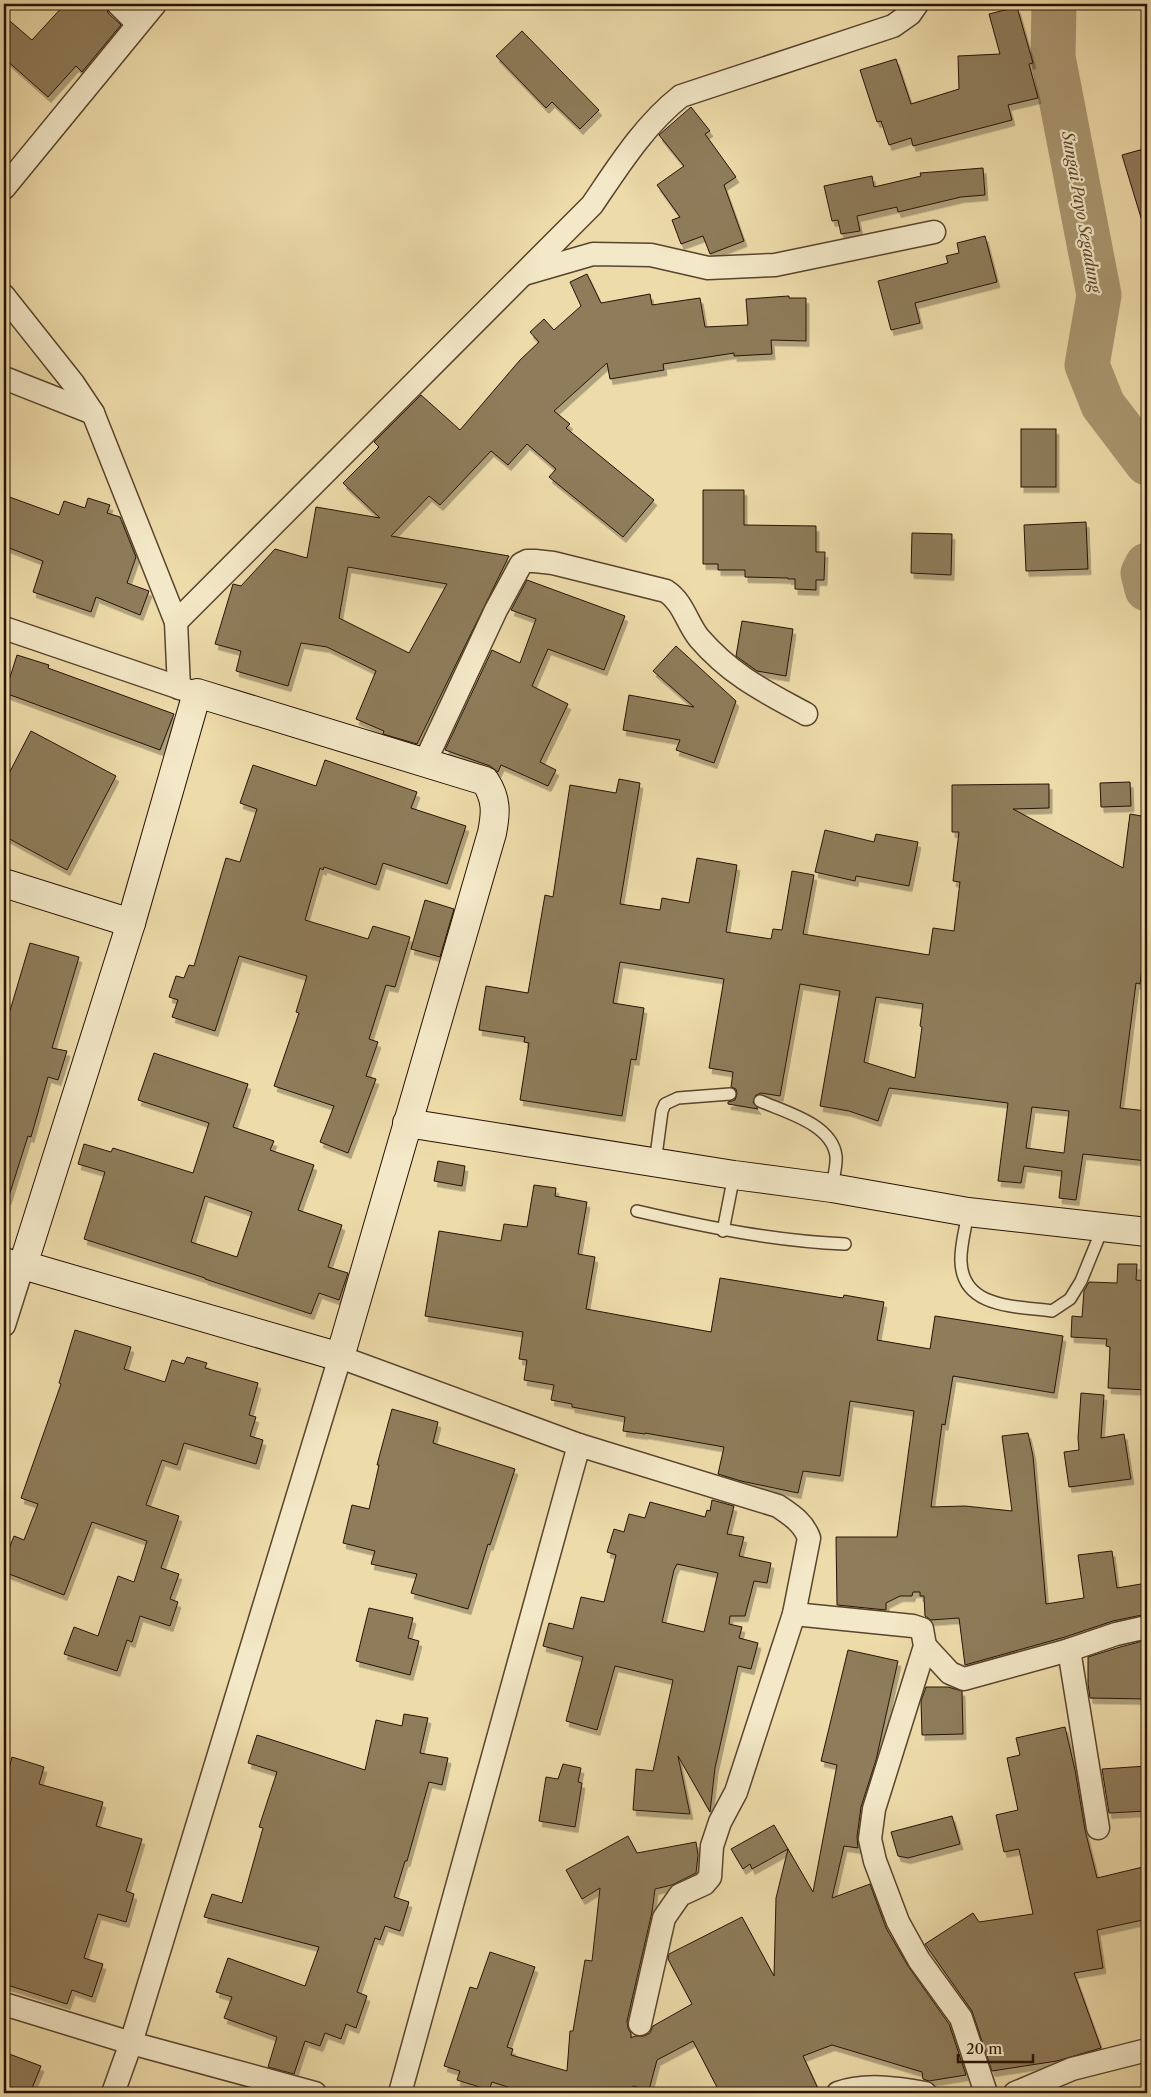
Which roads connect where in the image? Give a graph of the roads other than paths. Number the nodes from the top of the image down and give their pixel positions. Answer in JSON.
{"nodes":[{"id":1,"x":118,"y":4,"type":"edge"},
{"id":2,"x":155,"y":4,"type":"edge"},
{"id":3,"x":917,"y":4,"type":"edge"},
{"id":4,"x":138,"y":24,"type":"junction"},
{"id":5,"x":4,"y":188,"type":"edge"},
{"id":6,"x":934,"y":232,"type":"dead end"},
{"id":7,"x":523,"y":274,"type":"junction"},
{"id":8,"x":4,"y":296,"type":"edge"},
{"id":9,"x":4,"y":378,"type":"edge"},
{"id":10,"x":93,"y":413,"type":"junction"},
{"id":11,"x":176,"y":622,"type":"junction"},
{"id":12,"x":4,"y":628,"type":"edge"},
{"id":13,"x":188,"y":691,"type":"junction"},
{"id":14,"x":806,"y":714,"type":"dead end"},
{"id":15,"x":424,"y":764,"type":"junction"},
{"id":16,"x":4,"y":883,"type":"edge"},
{"id":17,"x":131,"y":924,"type":"junction"},
{"id":18,"x":730,"y":1094,"type":"dead end"},
{"id":19,"x":760,"y":1101,"type":"dead end"},
{"id":20,"x":407,"y":1123,"type":"junction"},
{"id":21,"x":654,"y":1163,"type":"junction"},
{"id":22,"x":734,"y":1175,"type":"junction"},
{"id":23,"x":832,"y":1188,"type":"junction"},
{"id":24,"x":637,"y":1211,"type":"dead end"},
{"id":25,"x":968,"y":1212,"type":"junction"},
{"id":26,"x":1103,"y":1227,"type":"junction"},
{"id":27,"x":723,"y":1231,"type":"junction"},
{"id":28,"x":1147,"y":1232,"type":"edge"},
{"id":29,"x":845,"y":1244,"type":"dead end"},
{"id":30,"x":13,"y":1262,"type":"edge"},
{"id":31,"x":4,"y":1325,"type":"edge"},
{"id":32,"x":340,"y":1357,"type":"junction"},
{"id":33,"x":579,"y":1445,"type":"junction"},
{"id":34,"x":794,"y":1614,"type":"junction"},
{"id":35,"x":1147,"y":1627,"type":"edge"},
{"id":36,"x":924,"y":1646,"type":"junction"},
{"id":37,"x":1069,"y":1650,"type":"junction"},
{"id":38,"x":1098,"y":1828,"type":"dead end"},
{"id":39,"x":4,"y":2004,"type":"edge"},
{"id":40,"x":640,"y":2024,"type":"dead end"},
{"id":41,"x":131,"y":2044,"type":"junction"},
{"id":42,"x":1147,"y":2050,"type":"edge"},
{"id":43,"x":113,"y":2093,"type":"edge"},
{"id":44,"x":315,"y":2093,"type":"edge"},
{"id":45,"x":400,"y":2093,"type":"edge"},
{"id":46,"x":838,"y":2093,"type":"edge"},
{"id":47,"x":924,"y":2093,"type":"edge"},
{"id":48,"x":986,"y":2093,"type":"edge"},
{"id":49,"x":1015,"y":2093,"type":"edge"}],
"edges":[{"from":1,"to":4,"type":"street"},
{"from":2,"to":4,"type":"street"},
{"from":3,"to":7,"type":"street"},
{"from":4,"to":5,"type":"street"},
{"from":6,"to":7,"type":"street"},
{"from":7,"to":11,"type":"street"},
{"from":8,"to":10,"type":"street"},
{"from":9,"to":10,"type":"street"},
{"from":10,"to":11,"type":"street"},
{"from":11,"to":13,"type":"street"},
{"from":12,"to":13,"type":"street"},
{"from":13,"to":15,"type":"street"},
{"from":13,"to":17,"type":"street"},
{"from":14,"to":15,"type":"street"},
{"from":15,"to":20,"type":"street"},
{"from":16,"to":17,"type":"street"},
{"from":17,"to":30,"type":"street"},
{"from":18,"to":21,"type":"lane"},
{"from":19,"to":23,"type":"lane"},
{"from":20,"to":21,"type":"street"},
{"from":20,"to":32,"type":"street"},
{"from":21,"to":22,"type":"street"},
{"from":22,"to":23,"type":"street"},
{"from":22,"to":27,"type":"lane"},
{"from":23,"to":25,"type":"street"},
{"from":24,"to":27,"type":"lane"},
{"from":25,"to":26,"type":"street"},
{"from":25,"to":26,"type":"lane"},
{"from":26,"to":28,"type":"street"},
{"from":27,"to":29,"type":"lane"},
{"from":30,"to":31,"type":"street"},
{"from":30,"to":32,"type":"street"},
{"from":32,"to":33,"type":"street"},
{"from":32,"to":41,"type":"street"},
{"from":33,"to":34,"type":"street"},
{"from":33,"to":45,"type":"street"},
{"from":34,"to":36,"type":"street"},
{"from":34,"to":40,"type":"street"},
{"from":35,"to":37,"type":"street"},
{"from":36,"to":37,"type":"street"},
{"from":36,"to":48,"type":"street"},
{"from":37,"to":38,"type":"street"},
{"from":39,"to":41,"type":"street"},
{"from":41,"to":43,"type":"street"},
{"from":41,"to":44,"type":"street"},
{"from":42,"to":49,"type":"street"},
{"from":46,"to":47,"type":"street"}]}
